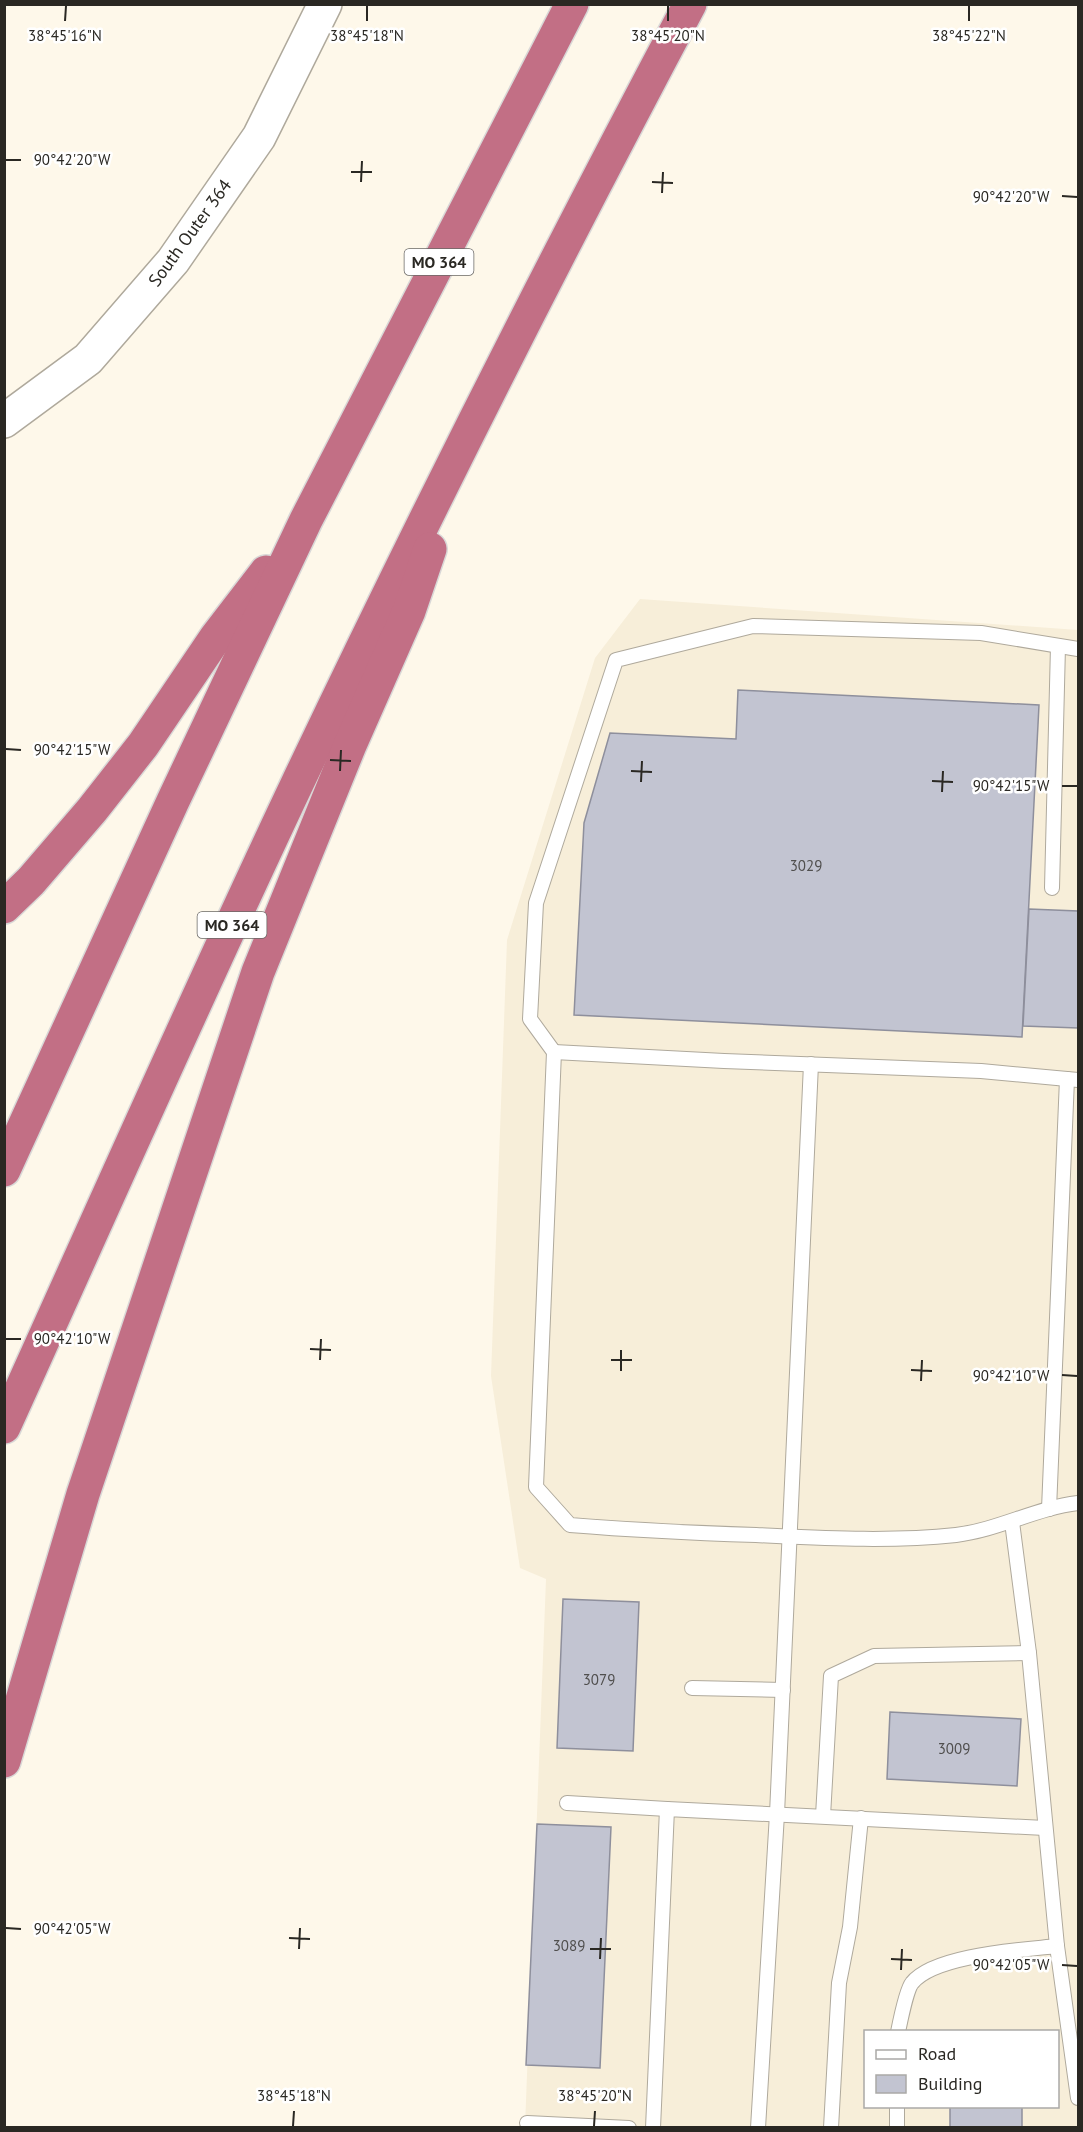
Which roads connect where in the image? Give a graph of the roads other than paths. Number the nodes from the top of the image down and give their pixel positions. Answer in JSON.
{"nodes":[{"id":1,"x":325,"y":4,"type":"edge"},
{"id":2,"x":572,"y":4,"type":"edge"},
{"id":3,"x":690,"y":4,"type":"edge"},
{"id":4,"x":4,"y":421,"type":"edge"},
{"id":5,"x":470,"y":428,"type":"junction"},
{"id":6,"x":306,"y":520,"type":"junction"},
{"id":7,"x":1058,"y":646,"type":"junction"},
{"id":8,"x":1078,"y":649,"type":"edge"},
{"id":9,"x":1053,"y":888,"type":"dead end"},
{"id":10,"x":4,"y":907,"type":"edge"},
{"id":11,"x":554,"y":1052,"type":"junction"},
{"id":12,"x":811,"y":1064,"type":"junction"},
{"id":13,"x":1073,"y":1079,"type":"edge"},
{"id":14,"x":4,"y":1170,"type":"edge"},
{"id":15,"x":4,"y":1427,"type":"edge"},
{"id":16,"x":1078,"y":1503,"type":"edge"},
{"id":17,"x":1049,"y":1509,"type":"junction"},
{"id":18,"x":1012,"y":1522,"type":"junction"},
{"id":19,"x":791,"y":1537,"type":"junction"},
{"id":20,"x":1029,"y":1653,"type":"junction"},
{"id":21,"x":692,"y":1688,"type":"dead end"},
{"id":22,"x":783,"y":1690,"type":"junction"},
{"id":23,"x":4,"y":1761,"type":"edge"},
{"id":24,"x":567,"y":1803,"type":"dead end"},
{"id":25,"x":668,"y":1809,"type":"junction"},
{"id":26,"x":777,"y":1815,"type":"junction"},
{"id":27,"x":823,"y":1816,"type":"junction"},
{"id":28,"x":861,"y":1818,"type":"junction"},
{"id":29,"x":1045,"y":1828,"type":"junction"},
{"id":30,"x":1057,"y":1947,"type":"junction"},
{"id":31,"x":898,"y":2030,"type":"edge"},
{"id":32,"x":1078,"y":2098,"type":"edge"},
{"id":33,"x":897,"y":2108,"type":"edge"},
{"id":34,"x":527,"y":2123,"type":"dead end"},
{"id":35,"x":629,"y":2127,"type":"edge"},
{"id":36,"x":653,"y":2127,"type":"edge"},
{"id":37,"x":758,"y":2127,"type":"edge"},
{"id":38,"x":831,"y":2127,"type":"edge"},
{"id":39,"x":897,"y":2127,"type":"edge"}],
"edges":[{"from":1,"to":4,"type":"street","name":"South Outer 364"},
{"from":2,"to":6,"type":"highway","number":"MO 364"},
{"from":3,"to":5,"type":"highway","number":"MO 364"},
{"from":5,"to":15,"type":"highway","number":"MO 364"},
{"from":5,"to":23,"type":"highway"},
{"from":6,"to":10,"type":"highway"},
{"from":6,"to":14,"type":"highway","number":"MO 364"},
{"from":7,"to":8,"type":"lane"},
{"from":7,"to":9,"type":"lane"},
{"from":7,"to":11,"type":"lane"},
{"from":11,"to":12,"type":"lane"},
{"from":11,"to":19,"type":"lane"},
{"from":12,"to":13,"type":"lane"},
{"from":12,"to":19,"type":"lane"},
{"from":13,"to":17,"type":"lane"},
{"from":16,"to":17,"type":"lane"},
{"from":17,"to":18,"type":"lane"},
{"from":18,"to":19,"type":"lane"},
{"from":18,"to":20,"type":"lane"},
{"from":19,"to":22,"type":"lane"},
{"from":20,"to":27,"type":"lane"},
{"from":20,"to":29,"type":"lane"},
{"from":21,"to":22,"type":"lane"},
{"from":22,"to":26,"type":"lane"},
{"from":24,"to":25,"type":"lane"},
{"from":25,"to":26,"type":"lane"},
{"from":25,"to":36,"type":"lane"},
{"from":26,"to":27,"type":"lane"},
{"from":26,"to":37,"type":"lane"},
{"from":27,"to":28,"type":"lane"},
{"from":28,"to":29,"type":"lane"},
{"from":28,"to":38,"type":"lane"},
{"from":29,"to":30,"type":"lane"},
{"from":30,"to":31,"type":"lane"},
{"from":30,"to":32,"type":"lane"},
{"from":33,"to":39,"type":"lane"},
{"from":34,"to":35,"type":"lane"}]}
